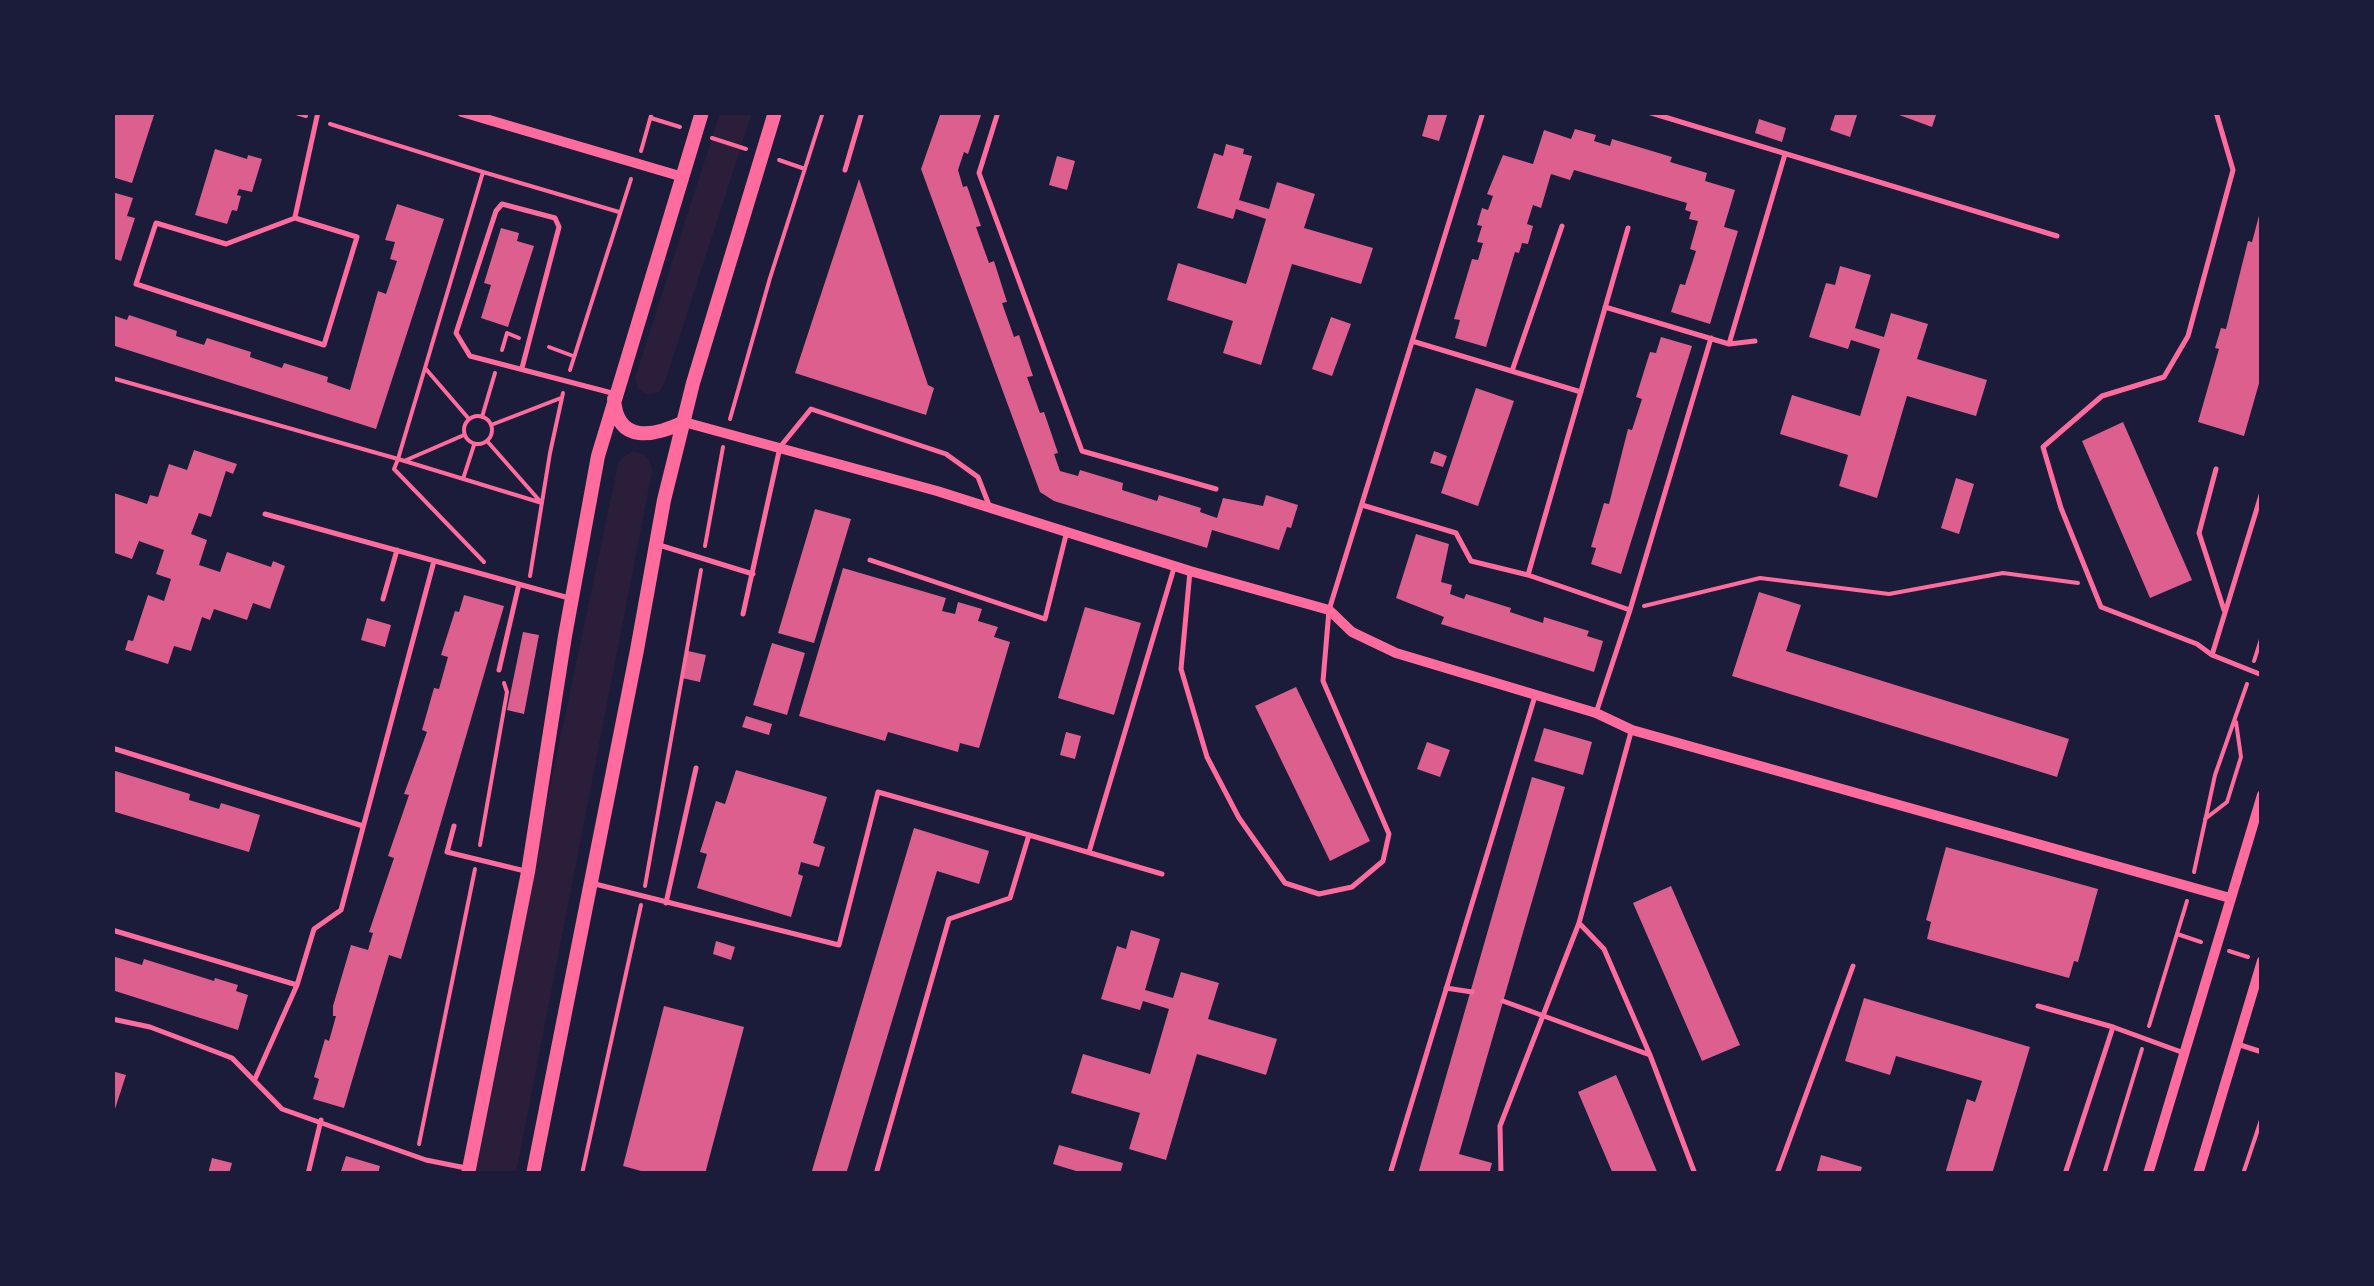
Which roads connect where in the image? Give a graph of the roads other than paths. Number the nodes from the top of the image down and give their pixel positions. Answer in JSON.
{"nodes":[{"id":1,"x":462,"y":112,"type":"edge"},
{"id":2,"x":702,"y":112,"type":"edge"},
{"id":3,"x":775,"y":112,"type":"edge"},
{"id":4,"x":862,"y":112,"type":"edge"},
{"id":5,"x":998,"y":112,"type":"edge"},
{"id":6,"x":1483,"y":112,"type":"edge"},
{"id":7,"x":1648,"y":112,"type":"edge"},
{"id":8,"x":2216,"y":112,"type":"edge"},
{"id":9,"x":318,"y":116,"type":"edge"},
{"id":10,"x":1785,"y":154,"type":"junction"},
{"id":11,"x":845,"y":170,"type":"dead end"},
{"id":12,"x":683,"y":177,"type":"junction"},
{"id":13,"x":295,"y":218,"type":"junction"},
{"id":14,"x":1562,"y":226,"type":"dead end"},
{"id":15,"x":1628,"y":228,"type":"dead end"},
{"id":16,"x":2057,"y":236,"type":"dead end"},
{"id":17,"x":1606,"y":307,"type":"junction"},
{"id":18,"x":1711,"y":338,"type":"junction"},
{"id":19,"x":1412,"y":341,"type":"junction"},
{"id":20,"x":1754,"y":341,"type":"dead end"},
{"id":21,"x":1729,"y":344,"type":"junction"},
{"id":22,"x":522,"y":368,"type":"junction"},
{"id":23,"x":1512,"y":371,"type":"junction"},
{"id":24,"x":1581,"y":392,"type":"junction"},
{"id":25,"x":615,"y":393,"type":"junction"},
{"id":26,"x":684,"y":422,"type":"junction"},
{"id":27,"x":780,"y":448,"type":"junction"},
{"id":28,"x":2216,"y":469,"type":"dead end"},
{"id":29,"x":1216,"y":488,"type":"dead end"},
{"id":30,"x":2262,"y":492,"type":"edge"},
{"id":31,"x":1362,"y":506,"type":"junction"},
{"id":32,"x":990,"y":508,"type":"junction"},
{"id":33,"x":265,"y":514,"type":"dead end"},
{"id":34,"x":1066,"y":532,"type":"junction"},
{"id":35,"x":656,"y":544,"type":"junction"},
{"id":36,"x":397,"y":550,"type":"junction"},
{"id":37,"x":434,"y":560,"type":"junction"},
{"id":38,"x":870,"y":560,"type":"dead end"},
{"id":39,"x":1174,"y":566,"type":"junction"},
{"id":40,"x":1190,"y":571,"type":"junction"},
{"id":41,"x":753,"y":574,"type":"junction"},
{"id":42,"x":1528,"y":575,"type":"junction"},
{"id":43,"x":520,"y":584,"type":"junction"},
{"id":44,"x":572,"y":599,"type":"junction"},
{"id":45,"x":382,"y":600,"type":"dead end"},
{"id":46,"x":1329,"y":610,"type":"junction"},
{"id":47,"x":1630,"y":610,"type":"junction"},
{"id":48,"x":2225,"y":613,"type":"junction"},
{"id":49,"x":743,"y":614,"type":"dead end"},
{"id":50,"x":2212,"y":655,"type":"junction"},
{"id":51,"x":499,"y":670,"type":"road end"},
{"id":52,"x":2262,"y":675,"type":"edge"},
{"id":53,"x":1535,"y":696,"type":"junction"},
{"id":54,"x":1596,"y":713,"type":"junction"},
{"id":55,"x":1632,"y":730,"type":"junction"},
{"id":56,"x":112,"y":748,"type":"edge"},
{"id":57,"x":696,"y":768,"type":"dead end"},
{"id":58,"x":2262,"y":794,"type":"edge"},
{"id":59,"x":364,"y":826,"type":"junction"},
{"id":60,"x":454,"y":826,"type":"dead end"},
{"id":61,"x":1029,"y":835,"type":"junction"},
{"id":62,"x":1089,"y":852,"type":"junction"},
{"id":63,"x":528,"y":872,"type":"junction"},
{"id":64,"x":1162,"y":874,"type":"dead end"},
{"id":65,"x":591,"y":883,"type":"junction"},
{"id":66,"x":2230,"y":898,"type":"junction"},
{"id":67,"x":666,"y":903,"type":"junction"},
{"id":68,"x":1579,"y":923,"type":"junction"},
{"id":69,"x":112,"y":930,"type":"edge"},
{"id":70,"x":2262,"y":961,"type":"edge"},
{"id":71,"x":1854,"y":966,"type":"dead end"},
{"id":72,"x":297,"y":984,"type":"junction"},
{"id":73,"x":1446,"y":988,"type":"junction"},
{"id":74,"x":1472,"y":992,"type":"dead end"},
{"id":75,"x":1503,"y":1001,"type":"dead end"},
{"id":76,"x":2038,"y":1006,"type":"dead end"},
{"id":77,"x":1540,"y":1017,"type":"junction"},
{"id":78,"x":112,"y":1019,"type":"edge"},
{"id":79,"x":2113,"y":1028,"type":"junction"},
{"id":80,"x":2237,"y":1044,"type":"junction"},
{"id":81,"x":2262,"y":1052,"type":"edge"},
{"id":82,"x":2184,"y":1053,"type":"junction"},
{"id":83,"x":1650,"y":1056,"type":"junction"},
{"id":84,"x":255,"y":1080,"type":"junction"},
{"id":85,"x":321,"y":1120,"type":"junction"},
{"id":86,"x":469,"y":1171,"type":"edge"},
{"id":87,"x":308,"y":1174,"type":"edge"},
{"id":88,"x":534,"y":1174,"type":"edge"},
{"id":89,"x":876,"y":1174,"type":"edge"},
{"id":90,"x":1390,"y":1174,"type":"edge"},
{"id":91,"x":1502,"y":1174,"type":"edge"},
{"id":92,"x":1694,"y":1174,"type":"edge"},
{"id":93,"x":1777,"y":1174,"type":"edge"},
{"id":94,"x":2065,"y":1174,"type":"edge"},
{"id":95,"x":2148,"y":1174,"type":"edge"},
{"id":96,"x":2198,"y":1174,"type":"edge"}],
"edges":[{"from":1,"to":12,"type":"street"},
{"from":2,"to":12,"type":"main road"},
{"from":3,"to":26,"type":"main road"},
{"from":4,"to":11,"type":"lane"},
{"from":5,"to":29,"type":"lane"},
{"from":6,"to":19,"type":"lane"},
{"from":7,"to":10,"type":"lane"},
{"from":8,"to":50,"type":"lane"},
{"from":9,"to":13,"type":"lane"},
{"from":10,"to":16,"type":"lane"},
{"from":10,"to":21,"type":"lane"},
{"from":12,"to":25,"type":"main road"},
{"from":13,"to":13,"type":"lane"},
{"from":14,"to":23,"type":"lane"},
{"from":15,"to":17,"type":"lane"},
{"from":17,"to":18,"type":"lane"},
{"from":17,"to":24,"type":"lane"},
{"from":18,"to":21,"type":"lane"},
{"from":18,"to":47,"type":"lane"},
{"from":19,"to":23,"type":"lane"},
{"from":19,"to":31,"type":"lane"},
{"from":20,"to":21,"type":"lane"},
{"from":22,"to":22,"type":"lane"},
{"from":22,"to":25,"type":"lane"},
{"from":23,"to":24,"type":"lane"},
{"from":24,"to":42,"type":"lane"},
{"from":25,"to":26,"type":"main road"},
{"from":25,"to":44,"type":"main road"},
{"from":26,"to":27,"type":"street"},
{"from":26,"to":35,"type":"main road"},
{"from":27,"to":32,"type":"street"},
{"from":27,"to":32,"type":"lane"},
{"from":27,"to":41,"type":"lane"},
{"from":28,"to":48,"type":"lane"},
{"from":30,"to":48,"type":"lane"},
{"from":31,"to":42,"type":"lane"},
{"from":31,"to":46,"type":"lane"},
{"from":32,"to":34,"type":"street"},
{"from":33,"to":36,"type":"lane"},
{"from":34,"to":38,"type":"lane"},
{"from":34,"to":39,"type":"street"},
{"from":35,"to":41,"type":"lane"},
{"from":35,"to":65,"type":"main road"},
{"from":36,"to":37,"type":"lane"},
{"from":36,"to":45,"type":"lane"},
{"from":37,"to":43,"type":"lane"},
{"from":37,"to":59,"type":"lane"},
{"from":39,"to":40,"type":"street"},
{"from":39,"to":62,"type":"lane"},
{"from":40,"to":46,"type":"street"},
{"from":40,"to":46,"type":"lane"},
{"from":41,"to":49,"type":"lane"},
{"from":42,"to":47,"type":"lane"},
{"from":43,"to":44,"type":"lane"},
{"from":43,"to":51,"type":"lane"},
{"from":44,"to":63,"type":"main road"},
{"from":46,"to":53,"type":"street"},
{"from":47,"to":54,"type":"lane"},
{"from":48,"to":50,"type":"lane"},
{"from":50,"to":52,"type":"lane"},
{"from":53,"to":54,"type":"street"},
{"from":53,"to":73,"type":"lane"},
{"from":54,"to":55,"type":"street"},
{"from":55,"to":66,"type":"street"},
{"from":55,"to":68,"type":"lane"},
{"from":56,"to":59,"type":"lane"},
{"from":57,"to":67,"type":"lane"},
{"from":58,"to":66,"type":"street"},
{"from":59,"to":72,"type":"lane"},
{"from":60,"to":63,"type":"lane"},
{"from":61,"to":62,"type":"lane"},
{"from":61,"to":67,"type":"lane"},
{"from":61,"to":89,"type":"lane"},
{"from":62,"to":64,"type":"lane"},
{"from":63,"to":86,"type":"main road"},
{"from":65,"to":67,"type":"lane"},
{"from":65,"to":88,"type":"main road"},
{"from":66,"to":82,"type":"street"},
{"from":68,"to":77,"type":"lane"},
{"from":68,"to":83,"type":"lane"},
{"from":69,"to":72,"type":"lane"},
{"from":70,"to":80,"type":"street"},
{"from":71,"to":93,"type":"lane"},
{"from":72,"to":84,"type":"lane"},
{"from":73,"to":74,"type":"lane"},
{"from":73,"to":90,"type":"lane"},
{"from":75,"to":77,"type":"lane"},
{"from":76,"to":79,"type":"lane"},
{"from":77,"to":83,"type":"lane"},
{"from":77,"to":91,"type":"lane"},
{"from":78,"to":84,"type":"lane"},
{"from":79,"to":82,"type":"lane"},
{"from":79,"to":94,"type":"lane"},
{"from":80,"to":81,"type":"lane"},
{"from":80,"to":96,"type":"street"},
{"from":82,"to":95,"type":"street"},
{"from":83,"to":92,"type":"lane"},
{"from":84,"to":85,"type":"lane"},
{"from":85,"to":86,"type":"lane"},
{"from":85,"to":87,"type":"lane"}]}
